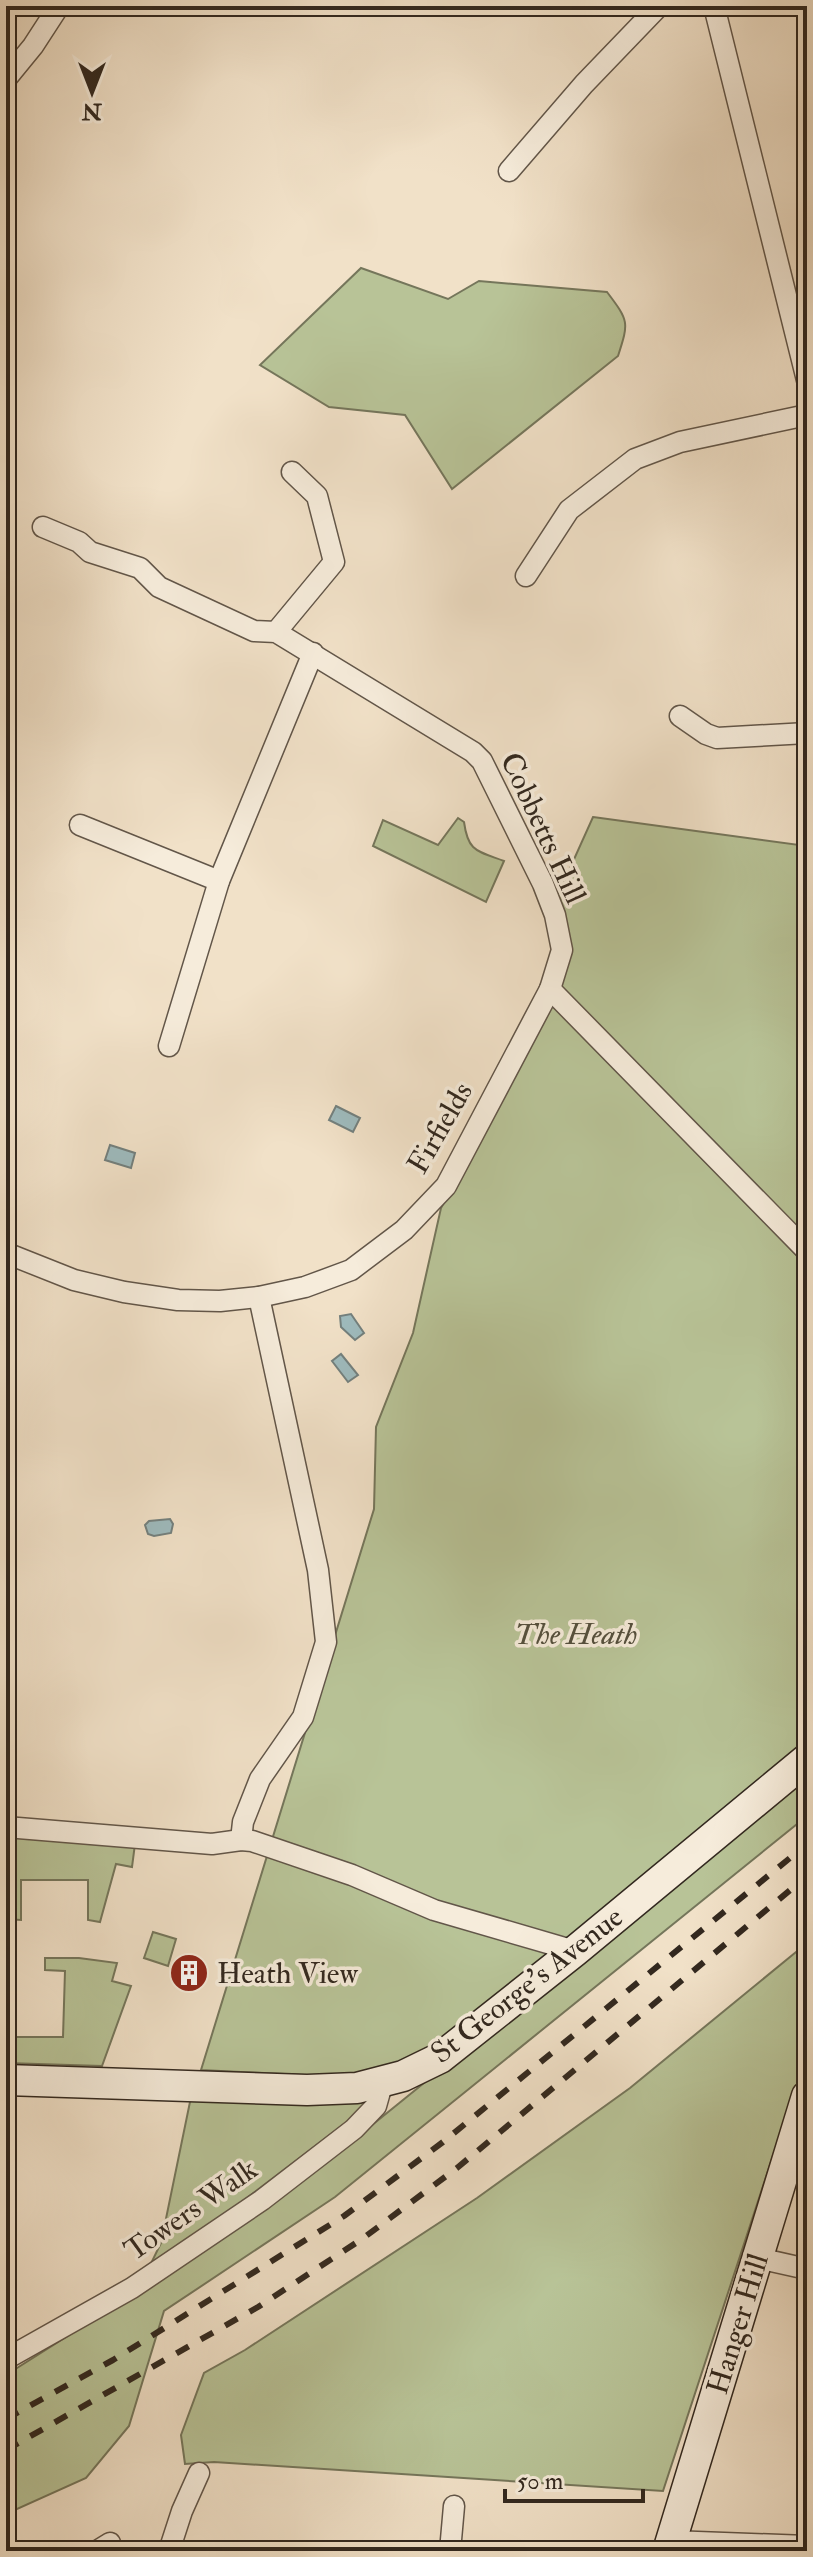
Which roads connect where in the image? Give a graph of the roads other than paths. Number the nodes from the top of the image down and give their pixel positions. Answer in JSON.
{"nodes":[{"id":1,"x":59,"y":6,"type":"edge"},
{"id":2,"x":659,"y":6,"type":"edge"},
{"id":3,"x":714,"y":6,"type":"edge"},
{"id":4,"x":6,"y":79,"type":"edge"},
{"id":5,"x":509,"y":171,"type":"dead end"},
{"id":6,"x":807,"y":380,"type":"edge"},
{"id":7,"x":807,"y":415,"type":"edge"},
{"id":8,"x":306,"y":476,"type":"dead end"},
{"id":9,"x":43,"y":527,"type":"dead end"},
{"id":10,"x":526,"y":576,"type":"dead end"},
{"id":11,"x":276,"y":632,"type":"junction"},
{"id":12,"x":313,"y":653,"type":"junction"},
{"id":13,"x":680,"y":716,"type":"dead end"},
{"id":14,"x":807,"y":733,"type":"edge"},
{"id":15,"x":80,"y":825,"type":"dead end"},
{"id":16,"x":219,"y":881,"type":"junction"},
{"id":17,"x":550,"y":989,"type":"junction"},
{"id":18,"x":169,"y":1046,"type":"dead end"},
{"id":19,"x":807,"y":1251,"type":"edge"},
{"id":20,"x":6,"y":1253,"type":"edge"},
{"id":21,"x":259,"y":1297,"type":"junction"},
{"id":22,"x":807,"y":1759,"type":"edge"},
{"id":23,"x":6,"y":1827,"type":"edge"},
{"id":24,"x":241,"y":1840,"type":"junction"},
{"id":25,"x":575,"y":1951,"type":"junction"},
{"id":26,"x":6,"y":2080,"type":"edge"},
{"id":27,"x":383,"y":2081,"type":"junction"},
{"id":28,"x":807,"y":2096,"type":"edge"},
{"id":29,"x":803,"y":2127,"type":"edge"},
{"id":30,"x":758,"y":2258,"type":"junction"},
{"id":31,"x":807,"y":2269,"type":"edge"},
{"id":32,"x":6,"y":2359,"type":"edge"},
{"id":33,"x":199,"y":2473,"type":"dead end"},
{"id":34,"x":454,"y":2506,"type":"dead end"},
{"id":35,"x":669,"y":2546,"type":"edge"},
{"id":36,"x":807,"y":2546,"type":"edge"},
{"id":37,"x":169,"y":2551,"type":"edge"},
{"id":38,"x":450,"y":2551,"type":"edge"}],
"edges":[{"from":1,"to":4,"type":"street"},
{"from":2,"to":5,"type":"street"},
{"from":3,"to":6,"type":"street"},
{"from":7,"to":10,"type":"street"},
{"from":8,"to":11,"type":"street"},
{"from":9,"to":11,"type":"street","name":"Cobbetts Hill"},
{"from":11,"to":12,"type":"street","name":"Cobbetts Hill"},
{"from":12,"to":16,"type":"street"},
{"from":12,"to":17,"type":"street","name":"Cobbetts Hill"},
{"from":13,"to":14,"type":"street"},
{"from":15,"to":16,"type":"street"},
{"from":16,"to":18,"type":"street"},
{"from":17,"to":19,"type":"street"},
{"from":17,"to":21,"type":"street","name":"Firfields"},
{"from":20,"to":21,"type":"street","name":"Firfields"},
{"from":21,"to":24,"type":"street"},
{"from":22,"to":25,"type":"main road","name":"St George’s Avenue"},
{"from":23,"to":24,"type":"street"},
{"from":24,"to":25,"type":"street"},
{"from":25,"to":27,"type":"main road","name":"St George’s Avenue"},
{"from":26,"to":27,"type":"main road","name":"St George’s Avenue"},
{"from":27,"to":32,"type":"street","name":"Towers Walk"},
{"from":28,"to":29,"type":"main road","name":"Hanger Hill"},
{"from":29,"to":30,"type":"main road","name":"Hanger Hill"},
{"from":30,"to":31,"type":"street"},
{"from":30,"to":35,"type":"main road","name":"Hanger Hill"},
{"from":33,"to":37,"type":"street"},
{"from":34,"to":38,"type":"street"},
{"from":35,"to":36,"type":"street"}]}
